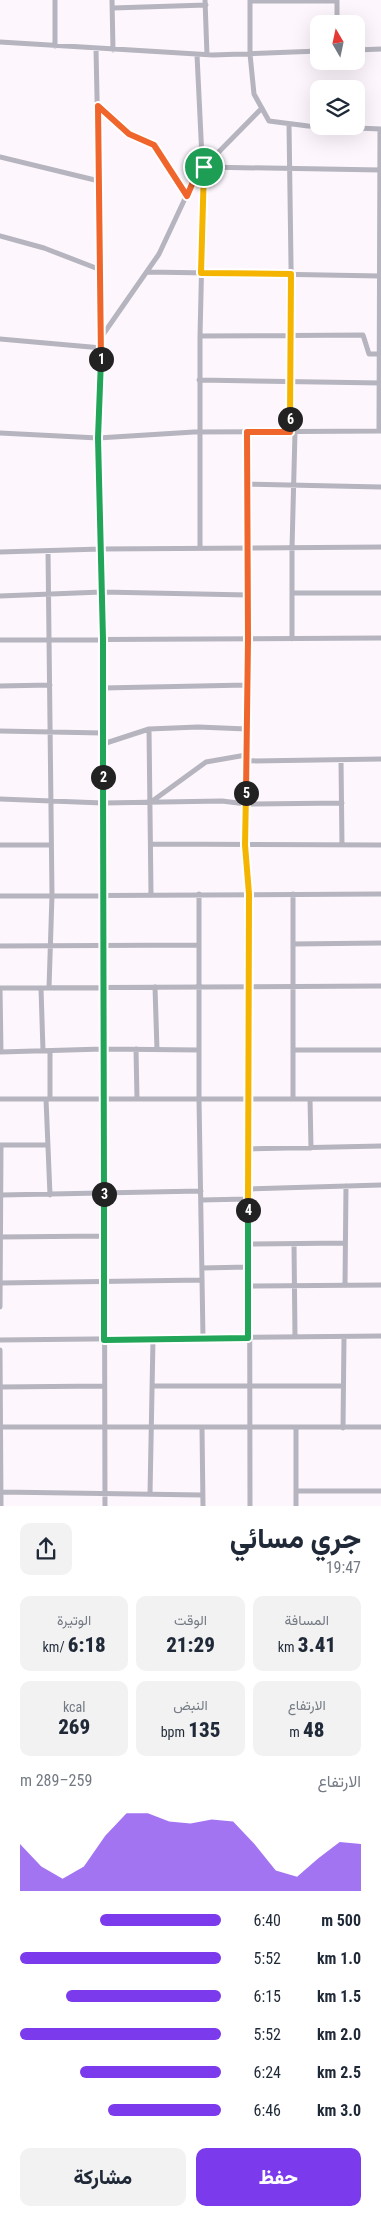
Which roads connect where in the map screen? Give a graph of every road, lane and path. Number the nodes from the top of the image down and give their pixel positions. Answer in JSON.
{"nodes":[{"id":1,"x":55,"y":0,"type":"edge"},
{"id":2,"x":112,"y":0,"type":"edge"},
{"id":3,"x":157,"y":0,"type":"edge"},
{"id":4,"x":250,"y":0,"type":"edge"},
{"id":5,"x":337,"y":0,"type":"edge"},
{"id":6,"x":206,"y":3,"type":"edge"},
{"id":7,"x":157,"y":7,"type":"junction"},
{"id":8,"x":112,"y":8,"type":"junction"},
{"id":9,"x":337,"y":15,"type":"edge"},
{"id":10,"x":0,"y":42,"type":"edge"},
{"id":11,"x":55,"y":46,"type":"junction"},
{"id":12,"x":96,"y":48,"type":"junction"},
{"id":13,"x":381,"y":49,"type":"edge"},
{"id":14,"x":113,"y":50,"type":"junction"},
{"id":15,"x":365,"y":50,"type":"edge"},
{"id":16,"x":310,"y":52,"type":"edge"},
{"id":17,"x":197,"y":54,"type":"junction"},
{"id":18,"x":250,"y":54,"type":"junction"},
{"id":19,"x":208,"y":55,"type":"junction"},
{"id":20,"x":98,"y":106,"type":"junction"},
{"id":21,"x":262,"y":108,"type":"junction"},
{"id":22,"x":289,"y":124,"type":"junction"},
{"id":23,"x":380,"y":129,"type":"edge"},
{"id":24,"x":0,"y":158,"type":"edge"},
{"id":25,"x":204,"y":167,"type":"junction"},
{"id":26,"x":290,"y":168,"type":"junction"},
{"id":27,"x":380,"y":170,"type":"edge"},
{"id":28,"x":99,"y":182,"type":"junction"},
{"id":29,"x":187,"y":196,"type":"junction"},
{"id":30,"x":0,"y":236,"type":"edge"},
{"id":31,"x":101,"y":270,"type":"junction"},
{"id":32,"x":147,"y":272,"type":"junction"},
{"id":33,"x":201,"y":273,"type":"junction"},
{"id":34,"x":291,"y":274,"type":"junction"},
{"id":35,"x":380,"y":276,"type":"edge"},
{"id":36,"x":102,"y":336,"type":"junction"},
{"id":37,"x":200,"y":336,"type":"junction"},
{"id":38,"x":292,"y":336,"type":"junction"},
{"id":39,"x":0,"y":339,"type":"edge"},
{"id":40,"x":102,"y":348,"type":"junction"},
{"id":41,"x":380,"y":354,"type":"edge"},
{"id":42,"x":199,"y":380,"type":"junction"},
{"id":43,"x":291,"y":382,"type":"junction"},
{"id":44,"x":380,"y":383,"type":"edge"},
{"id":45,"x":380,"y":431,"type":"edge"},
{"id":46,"x":199,"y":432,"type":"junction"},
{"id":47,"x":247,"y":432,"type":"junction"},
{"id":48,"x":293,"y":432,"type":"junction"},
{"id":49,"x":0,"y":433,"type":"edge"},
{"id":50,"x":98,"y":438,"type":"junction"},
{"id":51,"x":247,"y":484,"type":"junction"},
{"id":52,"x":294,"y":485,"type":"junction"},
{"id":53,"x":381,"y":487,"type":"edge"},
{"id":54,"x":200,"y":548,"type":"junction"},
{"id":55,"x":248,"y":548,"type":"junction"},
{"id":56,"x":292,"y":548,"type":"junction"},
{"id":57,"x":381,"y":548,"type":"edge"},
{"id":58,"x":101,"y":549,"type":"junction"},
{"id":59,"x":48,"y":551,"type":"junction"},
{"id":60,"x":0,"y":552,"type":"edge"},
{"id":61,"x":102,"y":592,"type":"junction"},
{"id":62,"x":292,"y":593,"type":"junction"},
{"id":63,"x":49,"y":594,"type":"junction"},
{"id":64,"x":381,"y":594,"type":"edge"},
{"id":65,"x":248,"y":595,"type":"junction"},
{"id":66,"x":0,"y":596,"type":"edge"},
{"id":67,"x":381,"y":638,"type":"edge"},
{"id":68,"x":50,"y":639,"type":"junction"},
{"id":69,"x":103,"y":639,"type":"junction"},
{"id":70,"x":248,"y":639,"type":"junction"},
{"id":71,"x":292,"y":639,"type":"junction"},
{"id":72,"x":0,"y":640,"type":"edge"},
{"id":73,"x":50,"y":685,"type":"junction"},
{"id":74,"x":247,"y":685,"type":"junction"},
{"id":75,"x":0,"y":686,"type":"edge"},
{"id":76,"x":103,"y":688,"type":"junction"},
{"id":77,"x":247,"y":729,"type":"junction"},
{"id":78,"x":149,"y":730,"type":"junction"},
{"id":79,"x":0,"y":731,"type":"edge"},
{"id":80,"x":51,"y":732,"type":"junction"},
{"id":81,"x":103,"y":733,"type":"junction"},
{"id":82,"x":103,"y":744,"type":"junction"},
{"id":83,"x":246,"y":758,"type":"junction"},
{"id":84,"x":381,"y":759,"type":"edge"},
{"id":85,"x":341,"y":760,"type":"junction"},
{"id":86,"x":0,"y":799,"type":"edge"},
{"id":87,"x":51,"y":801,"type":"junction"},
{"id":88,"x":103,"y":802,"type":"junction"},
{"id":89,"x":151,"y":802,"type":"junction"},
{"id":90,"x":342,"y":803,"type":"junction"},
{"id":91,"x":246,"y":804,"type":"junction"},
{"id":92,"x":152,"y":844,"type":"junction"},
{"id":93,"x":0,"y":845,"type":"edge"},
{"id":94,"x":52,"y":845,"type":"junction"},
{"id":95,"x":245,"y":845,"type":"junction"},
{"id":96,"x":342,"y":845,"type":"junction"},
{"id":97,"x":381,"y":845,"type":"edge"},
{"id":98,"x":104,"y":894,"type":"junction"},
{"id":99,"x":151,"y":894,"type":"junction"},
{"id":100,"x":200,"y":894,"type":"junction"},
{"id":101,"x":249,"y":894,"type":"junction"},
{"id":102,"x":293,"y":894,"type":"junction"},
{"id":103,"x":381,"y":894,"type":"edge"},
{"id":104,"x":52,"y":895,"type":"junction"},
{"id":105,"x":0,"y":896,"type":"edge"},
{"id":106,"x":381,"y":943,"type":"edge"},
{"id":107,"x":293,"y":944,"type":"junction"},
{"id":108,"x":104,"y":945,"type":"junction"},
{"id":109,"x":199,"y":945,"type":"junction"},
{"id":110,"x":0,"y":946,"type":"edge"},
{"id":111,"x":50,"y":946,"type":"junction"},
{"id":112,"x":155,"y":986,"type":"junction"},
{"id":113,"x":199,"y":986,"type":"junction"},
{"id":114,"x":249,"y":986,"type":"junction"},
{"id":115,"x":293,"y":986,"type":"junction"},
{"id":116,"x":381,"y":986,"type":"edge"},
{"id":117,"x":104,"y":987,"type":"junction"},
{"id":118,"x":0,"y":988,"type":"edge"},
{"id":119,"x":41,"y":988,"type":"junction"},
{"id":120,"x":49,"y":988,"type":"junction"},
{"id":121,"x":103,"y":1049,"type":"junction"},
{"id":122,"x":136,"y":1049,"type":"junction"},
{"id":123,"x":157,"y":1050,"type":"junction"},
{"id":124,"x":199,"y":1050,"type":"junction"},
{"id":125,"x":293,"y":1050,"type":"junction"},
{"id":126,"x":381,"y":1050,"type":"edge"},
{"id":127,"x":43,"y":1051,"type":"junction"},
{"id":128,"x":50,"y":1051,"type":"junction"},
{"id":129,"x":1,"y":1052,"type":"edge"},
{"id":130,"x":0,"y":1099,"type":"edge"},
{"id":131,"x":48,"y":1099,"type":"junction"},
{"id":132,"x":104,"y":1099,"type":"junction"},
{"id":133,"x":137,"y":1099,"type":"junction"},
{"id":134,"x":199,"y":1099,"type":"junction"},
{"id":135,"x":248,"y":1099,"type":"junction"},
{"id":136,"x":293,"y":1099,"type":"junction"},
{"id":137,"x":310,"y":1099,"type":"junction"},
{"id":138,"x":381,"y":1099,"type":"edge"},
{"id":139,"x":0,"y":1145,"type":"edge"},
{"id":140,"x":48,"y":1145,"type":"junction"},
{"id":141,"x":381,"y":1146,"type":"edge"},
{"id":142,"x":311,"y":1148,"type":"junction"},
{"id":143,"x":248,"y":1149,"type":"junction"},
{"id":144,"x":381,"y":1185,"type":"edge"},
{"id":145,"x":346,"y":1186,"type":"junction"},
{"id":146,"x":248,"y":1189,"type":"junction"},
{"id":147,"x":201,"y":1191,"type":"junction"},
{"id":148,"x":104,"y":1194,"type":"junction"},
{"id":149,"x":1,"y":1195,"type":"edge"},
{"id":150,"x":50,"y":1195,"type":"junction"},
{"id":151,"x":248,"y":1199,"type":"junction"},
{"id":152,"x":201,"y":1200,"type":"junction"},
{"id":153,"x":104,"y":1236,"type":"junction"},
{"id":154,"x":0,"y":1237,"type":"edge"},
{"id":155,"x":248,"y":1244,"type":"junction"},
{"id":156,"x":294,"y":1244,"type":"junction"},
{"id":157,"x":345,"y":1244,"type":"junction"},
{"id":158,"x":248,"y":1267,"type":"junction"},
{"id":159,"x":202,"y":1268,"type":"junction"},
{"id":160,"x":202,"y":1280,"type":"junction"},
{"id":161,"x":104,"y":1281,"type":"junction"},
{"id":162,"x":0,"y":1283,"type":"edge"},
{"id":163,"x":345,"y":1285,"type":"junction"},
{"id":164,"x":381,"y":1285,"type":"edge"},
{"id":165,"x":248,"y":1286,"type":"junction"},
{"id":166,"x":294,"y":1286,"type":"junction"},
{"id":167,"x":0,"y":1307,"type":"edge"},
{"id":168,"x":344,"y":1336,"type":"junction"},
{"id":169,"x":381,"y":1336,"type":"edge"},
{"id":170,"x":295,"y":1337,"type":"junction"},
{"id":171,"x":203,"y":1338,"type":"junction"},
{"id":172,"x":248,"y":1338,"type":"junction"},
{"id":173,"x":153,"y":1339,"type":"junction"},
{"id":174,"x":0,"y":1340,"type":"edge"},
{"id":175,"x":104,"y":1340,"type":"junction"},
{"id":176,"x":0,"y":1350,"type":"edge"},
{"id":177,"x":104,"y":1386,"type":"junction"},
{"id":178,"x":152,"y":1386,"type":"junction"},
{"id":179,"x":249,"y":1386,"type":"junction"},
{"id":180,"x":343,"y":1386,"type":"junction"},
{"id":181,"x":0,"y":1387,"type":"edge"},
{"id":182,"x":381,"y":1427,"type":"edge"},
{"id":183,"x":1,"y":1428,"type":"edge"},
{"id":184,"x":202,"y":1428,"type":"junction"},
{"id":185,"x":249,"y":1428,"type":"junction"},
{"id":186,"x":296,"y":1428,"type":"junction"},
{"id":187,"x":343,"y":1428,"type":"junction"},
{"id":188,"x":104,"y":1429,"type":"junction"},
{"id":189,"x":151,"y":1429,"type":"junction"},
{"id":190,"x":296,"y":1491,"type":"junction"},
{"id":191,"x":381,"y":1491,"type":"edge"},
{"id":192,"x":1,"y":1492,"type":"edge"},
{"id":193,"x":105,"y":1493,"type":"junction"},
{"id":194,"x":150,"y":1494,"type":"junction"},
{"id":195,"x":202,"y":1495,"type":"junction"},
{"id":196,"x":1,"y":1506,"type":"edge"},
{"id":197,"x":105,"y":1506,"type":"edge"},
{"id":198,"x":202,"y":1506,"type":"edge"},
{"id":199,"x":250,"y":1506,"type":"edge"},
{"id":200,"x":296,"y":1506,"type":"edge"}],
"edges":[{"from":1,"to":11,"type":"street"},
{"from":2,"to":8,"type":"street"},
{"from":3,"to":7,"type":"street"},
{"from":4,"to":5,"type":"street"},
{"from":4,"to":18,"type":"street"},
{"from":5,"to":9,"type":"street"},
{"from":6,"to":7,"type":"street"},
{"from":6,"to":19,"type":"street"},
{"from":7,"to":8,"type":"street"},
{"from":8,"to":14,"type":"street"},
{"from":10,"to":11,"type":"street"},
{"from":11,"to":12,"type":"street"},
{"from":12,"to":14,"type":"street"},
{"from":12,"to":20,"type":"street"},
{"from":13,"to":15,"type":"street"},
{"from":14,"to":17,"type":"street"},
{"from":16,"to":18,"type":"street"},
{"from":17,"to":19,"type":"street"},
{"from":17,"to":25,"type":"street"},
{"from":18,"to":19,"type":"street"},
{"from":18,"to":21,"type":"street"},
{"from":20,"to":28,"type":"street"},
{"from":20,"to":29,"type":"street"},
{"from":21,"to":22,"type":"street"},
{"from":21,"to":25,"type":"street"},
{"from":22,"to":23,"type":"street"},
{"from":22,"to":26,"type":"street"},
{"from":23,"to":27,"type":"street"},
{"from":24,"to":28,"type":"street"},
{"from":25,"to":26,"type":"street"},
{"from":25,"to":29,"type":"street"},
{"from":25,"to":33,"type":"street"},
{"from":26,"to":27,"type":"street"},
{"from":26,"to":34,"type":"street"},
{"from":27,"to":35,"type":"street"},
{"from":28,"to":31,"type":"street"},
{"from":29,"to":32,"type":"street"},
{"from":30,"to":31,"type":"street"},
{"from":31,"to":36,"type":"street"},
{"from":32,"to":33,"type":"street"},
{"from":32,"to":36,"type":"street"},
{"from":33,"to":34,"type":"street"},
{"from":33,"to":37,"type":"street"},
{"from":34,"to":35,"type":"street"},
{"from":34,"to":38,"type":"street"},
{"from":35,"to":41,"type":"street"},
{"from":36,"to":40,"type":"street"},
{"from":37,"to":38,"type":"street"},
{"from":37,"to":42,"type":"street"},
{"from":38,"to":41,"type":"street"},
{"from":38,"to":43,"type":"street"},
{"from":39,"to":40,"type":"street"},
{"from":40,"to":50,"type":"street"},
{"from":41,"to":44,"type":"street"},
{"from":42,"to":43,"type":"street"},
{"from":42,"to":46,"type":"street"},
{"from":43,"to":44,"type":"street"},
{"from":43,"to":48,"type":"street"},
{"from":44,"to":45,"type":"street"},
{"from":45,"to":48,"type":"street"},
{"from":46,"to":47,"type":"street"},
{"from":46,"to":50,"type":"street"},
{"from":46,"to":54,"type":"street"},
{"from":47,"to":48,"type":"street"},
{"from":47,"to":51,"type":"street"},
{"from":48,"to":52,"type":"street"},
{"from":49,"to":50,"type":"street"},
{"from":50,"to":58,"type":"street"},
{"from":51,"to":52,"type":"street"},
{"from":51,"to":55,"type":"street"},
{"from":52,"to":53,"type":"street"},
{"from":52,"to":56,"type":"street"},
{"from":54,"to":55,"type":"street"},
{"from":54,"to":58,"type":"street"},
{"from":55,"to":56,"type":"street"},
{"from":55,"to":65,"type":"street"},
{"from":56,"to":57,"type":"street"},
{"from":56,"to":62,"type":"street"},
{"from":58,"to":59,"type":"street"},
{"from":58,"to":61,"type":"street"},
{"from":59,"to":60,"type":"street"},
{"from":59,"to":63,"type":"street"},
{"from":61,"to":63,"type":"street"},
{"from":61,"to":65,"type":"street"},
{"from":61,"to":69,"type":"street"},
{"from":62,"to":64,"type":"street"},
{"from":62,"to":71,"type":"street"},
{"from":63,"to":66,"type":"street"},
{"from":63,"to":68,"type":"street"},
{"from":65,"to":70,"type":"street"},
{"from":67,"to":71,"type":"street"},
{"from":68,"to":69,"type":"street"},
{"from":68,"to":72,"type":"street"},
{"from":68,"to":73,"type":"street"},
{"from":69,"to":70,"type":"street"},
{"from":69,"to":76,"type":"street"},
{"from":70,"to":71,"type":"street"},
{"from":70,"to":74,"type":"street"},
{"from":73,"to":75,"type":"street"},
{"from":73,"to":80,"type":"street"},
{"from":74,"to":76,"type":"street"},
{"from":74,"to":77,"type":"street"},
{"from":76,"to":81,"type":"street"},
{"from":77,"to":78,"type":"street"},
{"from":77,"to":83,"type":"street"},
{"from":78,"to":82,"type":"street"},
{"from":78,"to":89,"type":"street"},
{"from":79,"to":80,"type":"street"},
{"from":80,"to":81,"type":"street"},
{"from":80,"to":87,"type":"street"},
{"from":81,"to":82,"type":"street"},
{"from":82,"to":88,"type":"street"},
{"from":83,"to":85,"type":"street"},
{"from":83,"to":89,"type":"street"},
{"from":83,"to":91,"type":"street"},
{"from":84,"to":85,"type":"street"},
{"from":85,"to":90,"type":"street"},
{"from":86,"to":87,"type":"street"},
{"from":87,"to":88,"type":"street"},
{"from":87,"to":94,"type":"street"},
{"from":88,"to":89,"type":"street"},
{"from":88,"to":98,"type":"street"},
{"from":89,"to":91,"type":"street"},
{"from":89,"to":92,"type":"street"},
{"from":90,"to":91,"type":"street"},
{"from":90,"to":96,"type":"street"},
{"from":91,"to":95,"type":"street"},
{"from":92,"to":95,"type":"street"},
{"from":92,"to":99,"type":"street"},
{"from":93,"to":94,"type":"street"},
{"from":94,"to":104,"type":"street"},
{"from":95,"to":96,"type":"street"},
{"from":95,"to":101,"type":"street"},
{"from":96,"to":97,"type":"street"},
{"from":98,"to":99,"type":"street"},
{"from":98,"to":104,"type":"street"},
{"from":98,"to":108,"type":"street"},
{"from":99,"to":100,"type":"street"},
{"from":100,"to":101,"type":"street"},
{"from":100,"to":109,"type":"street"},
{"from":101,"to":102,"type":"street"},
{"from":101,"to":114,"type":"street"},
{"from":102,"to":103,"type":"street"},
{"from":102,"to":107,"type":"street"},
{"from":104,"to":105,"type":"street"},
{"from":104,"to":111,"type":"street"},
{"from":106,"to":107,"type":"street"},
{"from":107,"to":115,"type":"street"},
{"from":108,"to":109,"type":"street"},
{"from":108,"to":111,"type":"street"},
{"from":108,"to":117,"type":"street"},
{"from":109,"to":113,"type":"street"},
{"from":110,"to":111,"type":"street"},
{"from":111,"to":120,"type":"street"},
{"from":112,"to":113,"type":"street"},
{"from":112,"to":117,"type":"street"},
{"from":112,"to":123,"type":"street"},
{"from":113,"to":114,"type":"street"},
{"from":113,"to":124,"type":"street"},
{"from":114,"to":115,"type":"street"},
{"from":114,"to":135,"type":"street"},
{"from":115,"to":116,"type":"street"},
{"from":115,"to":125,"type":"street"},
{"from":117,"to":120,"type":"street"},
{"from":117,"to":121,"type":"street"},
{"from":118,"to":119,"type":"street"},
{"from":118,"to":129,"type":"street"},
{"from":119,"to":120,"type":"street"},
{"from":119,"to":127,"type":"street"},
{"from":121,"to":122,"type":"street"},
{"from":121,"to":128,"type":"street"},
{"from":121,"to":132,"type":"street"},
{"from":122,"to":123,"type":"street"},
{"from":122,"to":133,"type":"street"},
{"from":123,"to":124,"type":"street"},
{"from":124,"to":134,"type":"street"},
{"from":125,"to":126,"type":"street"},
{"from":125,"to":136,"type":"street"},
{"from":127,"to":128,"type":"street"},
{"from":127,"to":129,"type":"street"},
{"from":128,"to":131,"type":"street"},
{"from":130,"to":131,"type":"street"},
{"from":131,"to":132,"type":"street"},
{"from":131,"to":140,"type":"street"},
{"from":132,"to":133,"type":"street"},
{"from":132,"to":148,"type":"street"},
{"from":133,"to":134,"type":"street"},
{"from":134,"to":135,"type":"street"},
{"from":134,"to":147,"type":"street"},
{"from":135,"to":136,"type":"street"},
{"from":135,"to":143,"type":"street"},
{"from":136,"to":137,"type":"street"},
{"from":137,"to":138,"type":"street"},
{"from":137,"to":142,"type":"street"},
{"from":139,"to":140,"type":"street"},
{"from":139,"to":149,"type":"street"},
{"from":140,"to":150,"type":"street"},
{"from":141,"to":142,"type":"street"},
{"from":142,"to":143,"type":"street"},
{"from":143,"to":146,"type":"street"},
{"from":144,"to":145,"type":"street"},
{"from":145,"to":146,"type":"street"},
{"from":145,"to":157,"type":"street"},
{"from":146,"to":151,"type":"street"},
{"from":147,"to":148,"type":"street"},
{"from":147,"to":152,"type":"street"},
{"from":148,"to":150,"type":"street"},
{"from":148,"to":153,"type":"street"},
{"from":149,"to":150,"type":"street"},
{"from":149,"to":154,"type":"street"},
{"from":151,"to":152,"type":"street"},
{"from":151,"to":155,"type":"street"},
{"from":152,"to":159,"type":"street"},
{"from":153,"to":154,"type":"street"},
{"from":153,"to":161,"type":"street"},
{"from":154,"to":162,"type":"street"},
{"from":155,"to":156,"type":"street"},
{"from":155,"to":158,"type":"street"},
{"from":156,"to":157,"type":"street"},
{"from":156,"to":166,"type":"street"},
{"from":157,"to":163,"type":"street"},
{"from":158,"to":159,"type":"street"},
{"from":158,"to":165,"type":"street"},
{"from":159,"to":160,"type":"street"},
{"from":160,"to":161,"type":"street"},
{"from":160,"to":171,"type":"street"},
{"from":161,"to":162,"type":"street"},
{"from":161,"to":175,"type":"street"},
{"from":162,"to":167,"type":"street"},
{"from":163,"to":164,"type":"street"},
{"from":163,"to":166,"type":"street"},
{"from":165,"to":166,"type":"street"},
{"from":165,"to":172,"type":"street"},
{"from":166,"to":170,"type":"street"},
{"from":168,"to":169,"type":"street"},
{"from":168,"to":170,"type":"street"},
{"from":168,"to":180,"type":"street"},
{"from":170,"to":172,"type":"street"},
{"from":171,"to":172,"type":"street"},
{"from":171,"to":173,"type":"street"},
{"from":172,"to":179,"type":"street"},
{"from":173,"to":175,"type":"street"},
{"from":173,"to":178,"type":"street"},
{"from":174,"to":175,"type":"street"},
{"from":175,"to":177,"type":"street"},
{"from":176,"to":181,"type":"street"},
{"from":177,"to":181,"type":"street"},
{"from":177,"to":188,"type":"street"},
{"from":178,"to":179,"type":"street"},
{"from":178,"to":189,"type":"street"},
{"from":179,"to":180,"type":"street"},
{"from":179,"to":185,"type":"street"},
{"from":180,"to":187,"type":"street"},
{"from":181,"to":183,"type":"street"},
{"from":182,"to":187,"type":"street"},
{"from":183,"to":188,"type":"street"},
{"from":183,"to":192,"type":"street"},
{"from":184,"to":185,"type":"street"},
{"from":184,"to":189,"type":"street"},
{"from":184,"to":195,"type":"street"},
{"from":185,"to":186,"type":"street"},
{"from":185,"to":199,"type":"street"},
{"from":186,"to":187,"type":"street"},
{"from":186,"to":190,"type":"street"},
{"from":188,"to":189,"type":"street"},
{"from":188,"to":193,"type":"street"},
{"from":189,"to":194,"type":"street"},
{"from":190,"to":191,"type":"street"},
{"from":190,"to":200,"type":"street"},
{"from":192,"to":193,"type":"street"},
{"from":192,"to":196,"type":"street"},
{"from":193,"to":194,"type":"street"},
{"from":193,"to":197,"type":"street"},
{"from":194,"to":195,"type":"street"},
{"from":195,"to":198,"type":"street"}]}
